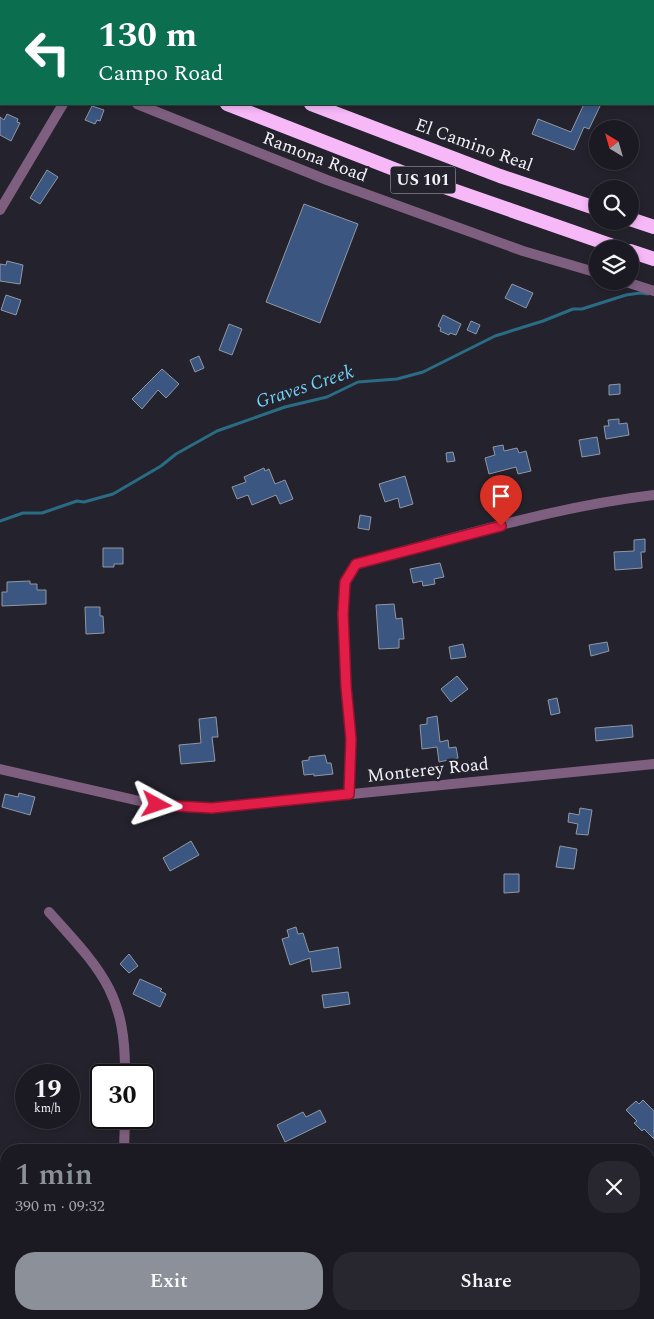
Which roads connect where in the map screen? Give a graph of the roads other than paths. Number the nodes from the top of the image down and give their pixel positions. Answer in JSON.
{"nodes":[{"id":1,"x":62,"y":105,"type":"edge"},
{"id":2,"x":140,"y":105,"type":"edge"},
{"id":3,"x":230,"y":105,"type":"edge"},
{"id":4,"x":313,"y":105,"type":"edge"},
{"id":5,"x":589,"y":206,"type":"edge"},
{"id":6,"x":0,"y":210,"type":"edge"},
{"id":7,"x":639,"y":223,"type":"edge"},
{"id":8,"x":654,"y":227,"type":"edge"},
{"id":9,"x":596,"y":240,"type":"edge"},
{"id":10,"x":639,"y":254,"type":"edge"},
{"id":11,"x":654,"y":259,"type":"edge"},
{"id":12,"x":589,"y":270,"type":"edge"},
{"id":13,"x":639,"y":286,"type":"edge"},
{"id":14,"x":654,"y":291,"type":"edge"},
{"id":15,"x":654,"y":495,"type":"edge"},
{"id":16,"x":654,"y":764,"type":"edge"},
{"id":17,"x":0,"y":769,"type":"edge"},
{"id":18,"x":349,"y":794,"type":"junction"},
{"id":19,"x":49,"y":912,"type":"dead end"},
{"id":20,"x":125,"y":1064,"type":"edge"},
{"id":21,"x":125,"y":1129,"type":"edge"},
{"id":22,"x":124,"y":1144,"type":"edge"}],
"edges":[{"from":1,"to":6,"type":"street"},
{"from":2,"to":12,"type":"street","name":"Ramona Road"},
{"from":3,"to":9,"type":"highway","number":"US 101"},
{"from":4,"to":5,"type":"highway","name":"El Camino Real","number":"US 101"},
{"from":7,"to":8,"type":"highway"},
{"from":10,"to":11,"type":"highway"},
{"from":13,"to":14,"type":"street"},
{"from":15,"to":18,"type":"street"},
{"from":16,"to":18,"type":"street","name":"Monterey Road"},
{"from":17,"to":18,"type":"street","name":"Monterey Road"},
{"from":19,"to":20,"type":"street"},
{"from":21,"to":22,"type":"street"}]}
